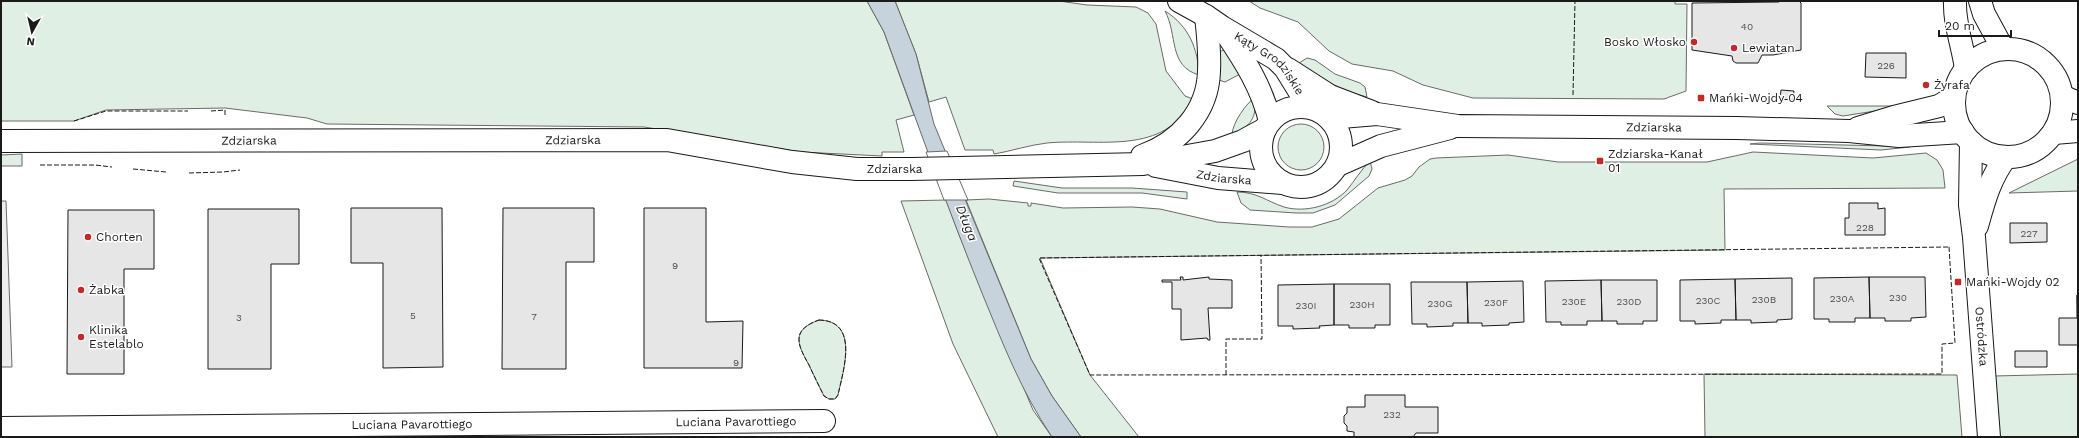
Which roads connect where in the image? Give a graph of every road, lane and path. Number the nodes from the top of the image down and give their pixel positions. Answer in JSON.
{"nodes":[{"id":1,"x":1179,"y":1,"type":"edge"},
{"id":2,"x":1956,"y":1,"type":"edge"},
{"id":3,"x":1980,"y":1,"type":"edge"},
{"id":4,"x":1214,"y":21,"type":"junction"},
{"id":5,"x":2003,"y":49,"type":"junction"},
{"id":6,"x":1285,"y":68,"type":"junction"},
{"id":7,"x":1966,"y":69,"type":"junction"},
{"id":8,"x":1954,"y":98,"type":"junction"},
{"id":9,"x":2070,"y":99,"type":"edge"},
{"id":10,"x":1309,"y":107,"type":"junction"},
{"id":11,"x":1377,"y":114,"type":"junction"},
{"id":12,"x":1329,"y":118,"type":"junction"},
{"id":13,"x":1267,"y":125,"type":"junction"},
{"id":14,"x":1458,"y":126,"type":"junction"},
{"id":15,"x":1849,"y":131,"type":"junction"},
{"id":16,"x":2078,"y":131,"type":"edge"},
{"id":17,"x":2054,"y":133,"type":"junction"},
{"id":18,"x":1967,"y":137,"type":"junction"},
{"id":19,"x":1,"y":141,"type":"edge"},
{"id":20,"x":2006,"y":157,"type":"junction"},
{"id":21,"x":1116,"y":164,"type":"junction"},
{"id":22,"x":1143,"y":164,"type":"junction"},
{"id":23,"x":1338,"y":165,"type":"junction"},
{"id":24,"x":1282,"y":183,"type":"junction"},
{"id":25,"x":1974,"y":237,"type":"junction"},
{"id":26,"x":824,"y":421,"type":"dead end"},
{"id":27,"x":1,"y":428,"type":"edge"},
{"id":28,"x":1989,"y":437,"type":"edge"}],
"edges":[{"from":1,"to":4,"type":"street","name":"Kąty Grodziskie"},
{"from":2,"to":7,"type":"street"},
{"from":3,"to":5,"type":"street"},
{"from":4,"to":6,"type":"street","name":"Kąty Grodziskie"},
{"from":4,"to":13,"type":"street","name":"Kąty Grodziskie"},
{"from":4,"to":21,"type":"street"},
{"from":5,"to":7,"type":"street"},
{"from":5,"to":9,"type":"street"},
{"from":6,"to":10,"type":"street","name":"Kąty Grodziskie"},
{"from":6,"to":11,"type":"street"},
{"from":7,"to":8,"type":"street"},
{"from":8,"to":15,"type":"street","name":"Zdziarska"},
{"from":8,"to":18,"type":"street"},
{"from":9,"to":17,"type":"street"},
{"from":10,"to":12,"type":"street"},
{"from":10,"to":13,"type":"street"},
{"from":11,"to":12,"type":"street","name":"Zdziarska"},
{"from":11,"to":14,"type":"street","name":"Zdziarska"},
{"from":12,"to":23,"type":"street"},
{"from":13,"to":22,"type":"street","name":"Zdziarska"},
{"from":13,"to":24,"type":"street"},
{"from":14,"to":15,"type":"street","name":"Zdziarska"},
{"from":14,"to":23,"type":"street","name":"Zdziarska"},
{"from":15,"to":18,"type":"street","name":"Zdziarska"},
{"from":16,"to":17,"type":"street"},
{"from":17,"to":20,"type":"street"},
{"from":18,"to":20,"type":"street"},
{"from":18,"to":25,"type":"street","name":"Ostródzka"},
{"from":19,"to":21,"type":"street","name":"Zdziarska"},
{"from":20,"to":25,"type":"street","name":"Ostródzka"},
{"from":21,"to":22,"type":"street","name":"Zdziarska"},
{"from":22,"to":24,"type":"street","name":"Zdziarska"},
{"from":23,"to":24,"type":"street"},
{"from":25,"to":28,"type":"street","name":"Ostródzka"},
{"from":26,"to":27,"type":"street","name":"Luciana Pavarottiego"}]}
